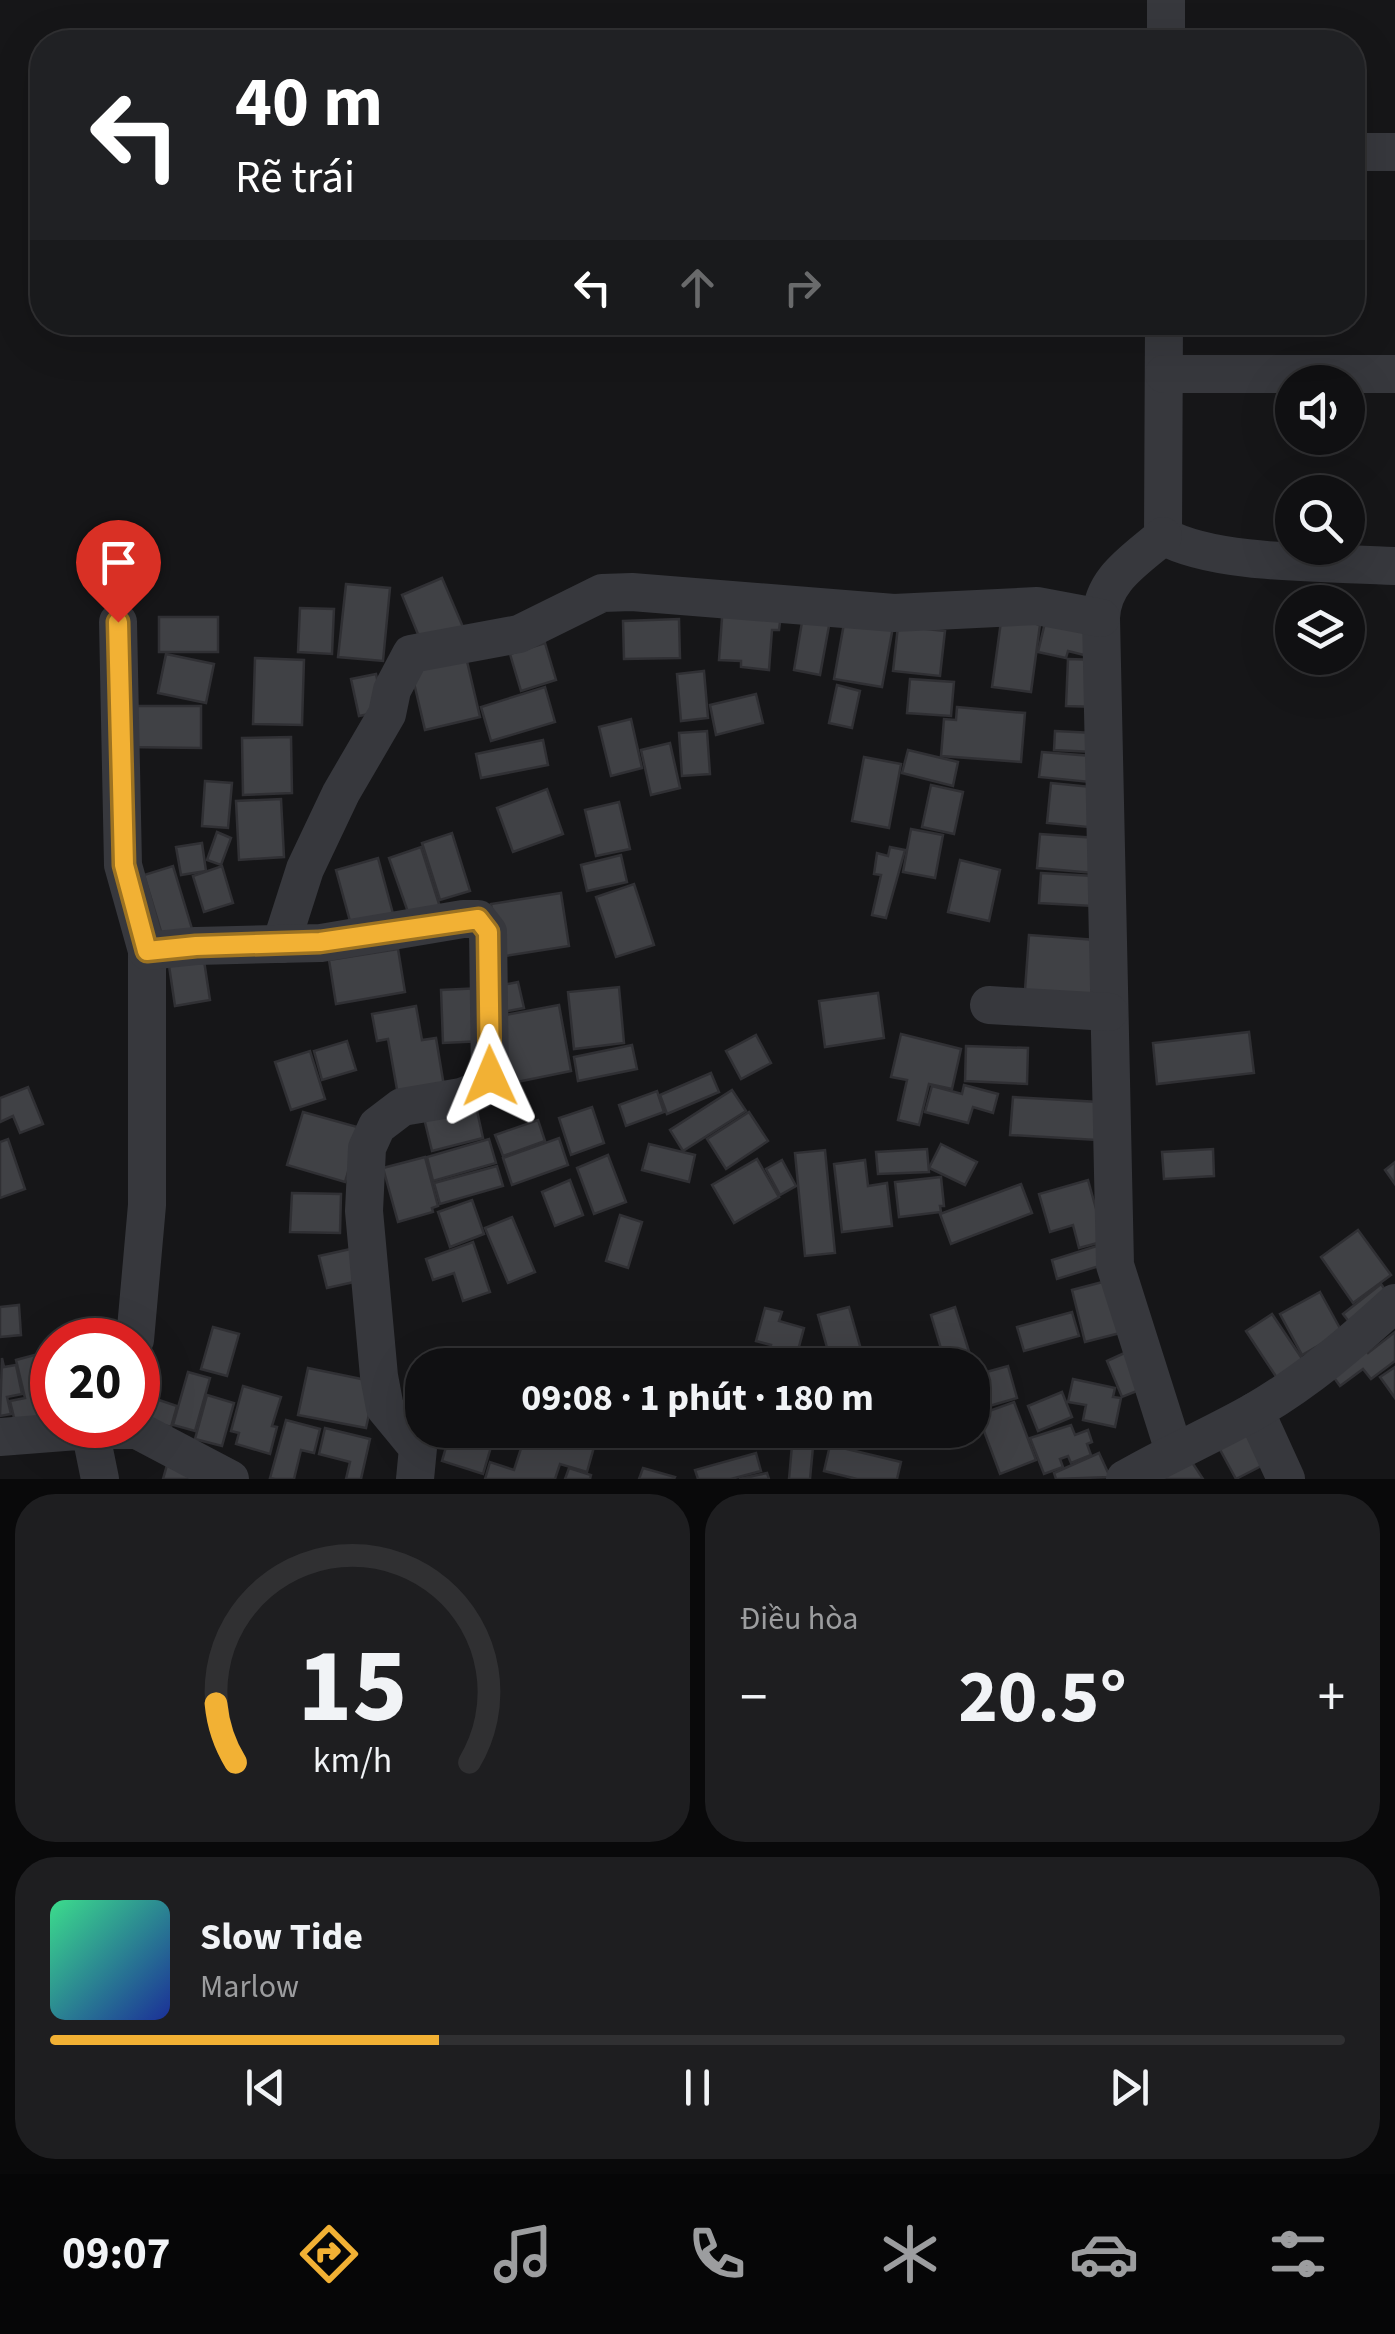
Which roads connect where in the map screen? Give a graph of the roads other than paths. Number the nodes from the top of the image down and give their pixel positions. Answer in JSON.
{"nodes":[{"id":1,"x":1166,"y":0,"type":"edge"},
{"id":2,"x":1166,"y":30,"type":"edge"},
{"id":3,"x":1365,"y":152,"type":"edge"},
{"id":4,"x":1395,"y":152,"type":"edge"},
{"id":5,"x":1164,"y":335,"type":"edge"},
{"id":6,"x":1164,"y":374,"type":"junction"},
{"id":7,"x":1395,"y":374,"type":"edge"},
{"id":8,"x":1162,"y":536,"type":"junction"},
{"id":9,"x":1395,"y":566,"type":"edge"},
{"id":10,"x":1102,"y":618,"type":"junction"},
{"id":11,"x":118,"y":622,"type":"dead end"},
{"id":12,"x":281,"y":944,"type":"junction"},
{"id":13,"x":147,"y":951,"type":"junction"},
{"id":14,"x":989,"y":1005,"type":"dead end"},
{"id":15,"x":1109,"y":1012,"type":"junction"},
{"id":16,"x":1395,"y":1303,"type":"edge"},
{"id":17,"x":137,"y":1318,"type":"edge"},
{"id":18,"x":1255,"y":1411,"type":"junction"},
{"id":19,"x":30,"y":1435,"type":"edge"},
{"id":20,"x":0,"y":1437,"type":"edge"},
{"id":21,"x":160,"y":1442,"type":"edge"},
{"id":22,"x":94,"y":1448,"type":"edge"},
{"id":23,"x":1174,"y":1451,"type":"junction"},
{"id":24,"x":100,"y":1479,"type":"edge"},
{"id":25,"x":230,"y":1479,"type":"edge"},
{"id":26,"x":415,"y":1479,"type":"edge"},
{"id":27,"x":1126,"y":1479,"type":"edge"},
{"id":28,"x":1286,"y":1479,"type":"edge"}],
"edges":[{"from":1,"to":2,"type":"lane"},
{"from":3,"to":4,"type":"lane"},
{"from":5,"to":6,"type":"lane"},
{"from":6,"to":7,"type":"lane"},
{"from":6,"to":8,"type":"lane"},
{"from":8,"to":9,"type":"lane"},
{"from":8,"to":10,"type":"lane"},
{"from":10,"to":12,"type":"lane"},
{"from":10,"to":15,"type":"lane"},
{"from":11,"to":13,"type":"lane"},
{"from":12,"to":13,"type":"lane"},
{"from":12,"to":26,"type":"lane"},
{"from":13,"to":17,"type":"lane"},
{"from":14,"to":15,"type":"lane"},
{"from":15,"to":23,"type":"lane"},
{"from":16,"to":18,"type":"lane"},
{"from":18,"to":23,"type":"lane"},
{"from":18,"to":28,"type":"lane"},
{"from":19,"to":20,"type":"lane"},
{"from":21,"to":25,"type":"lane"},
{"from":22,"to":24,"type":"lane"},
{"from":23,"to":27,"type":"lane"}]}
